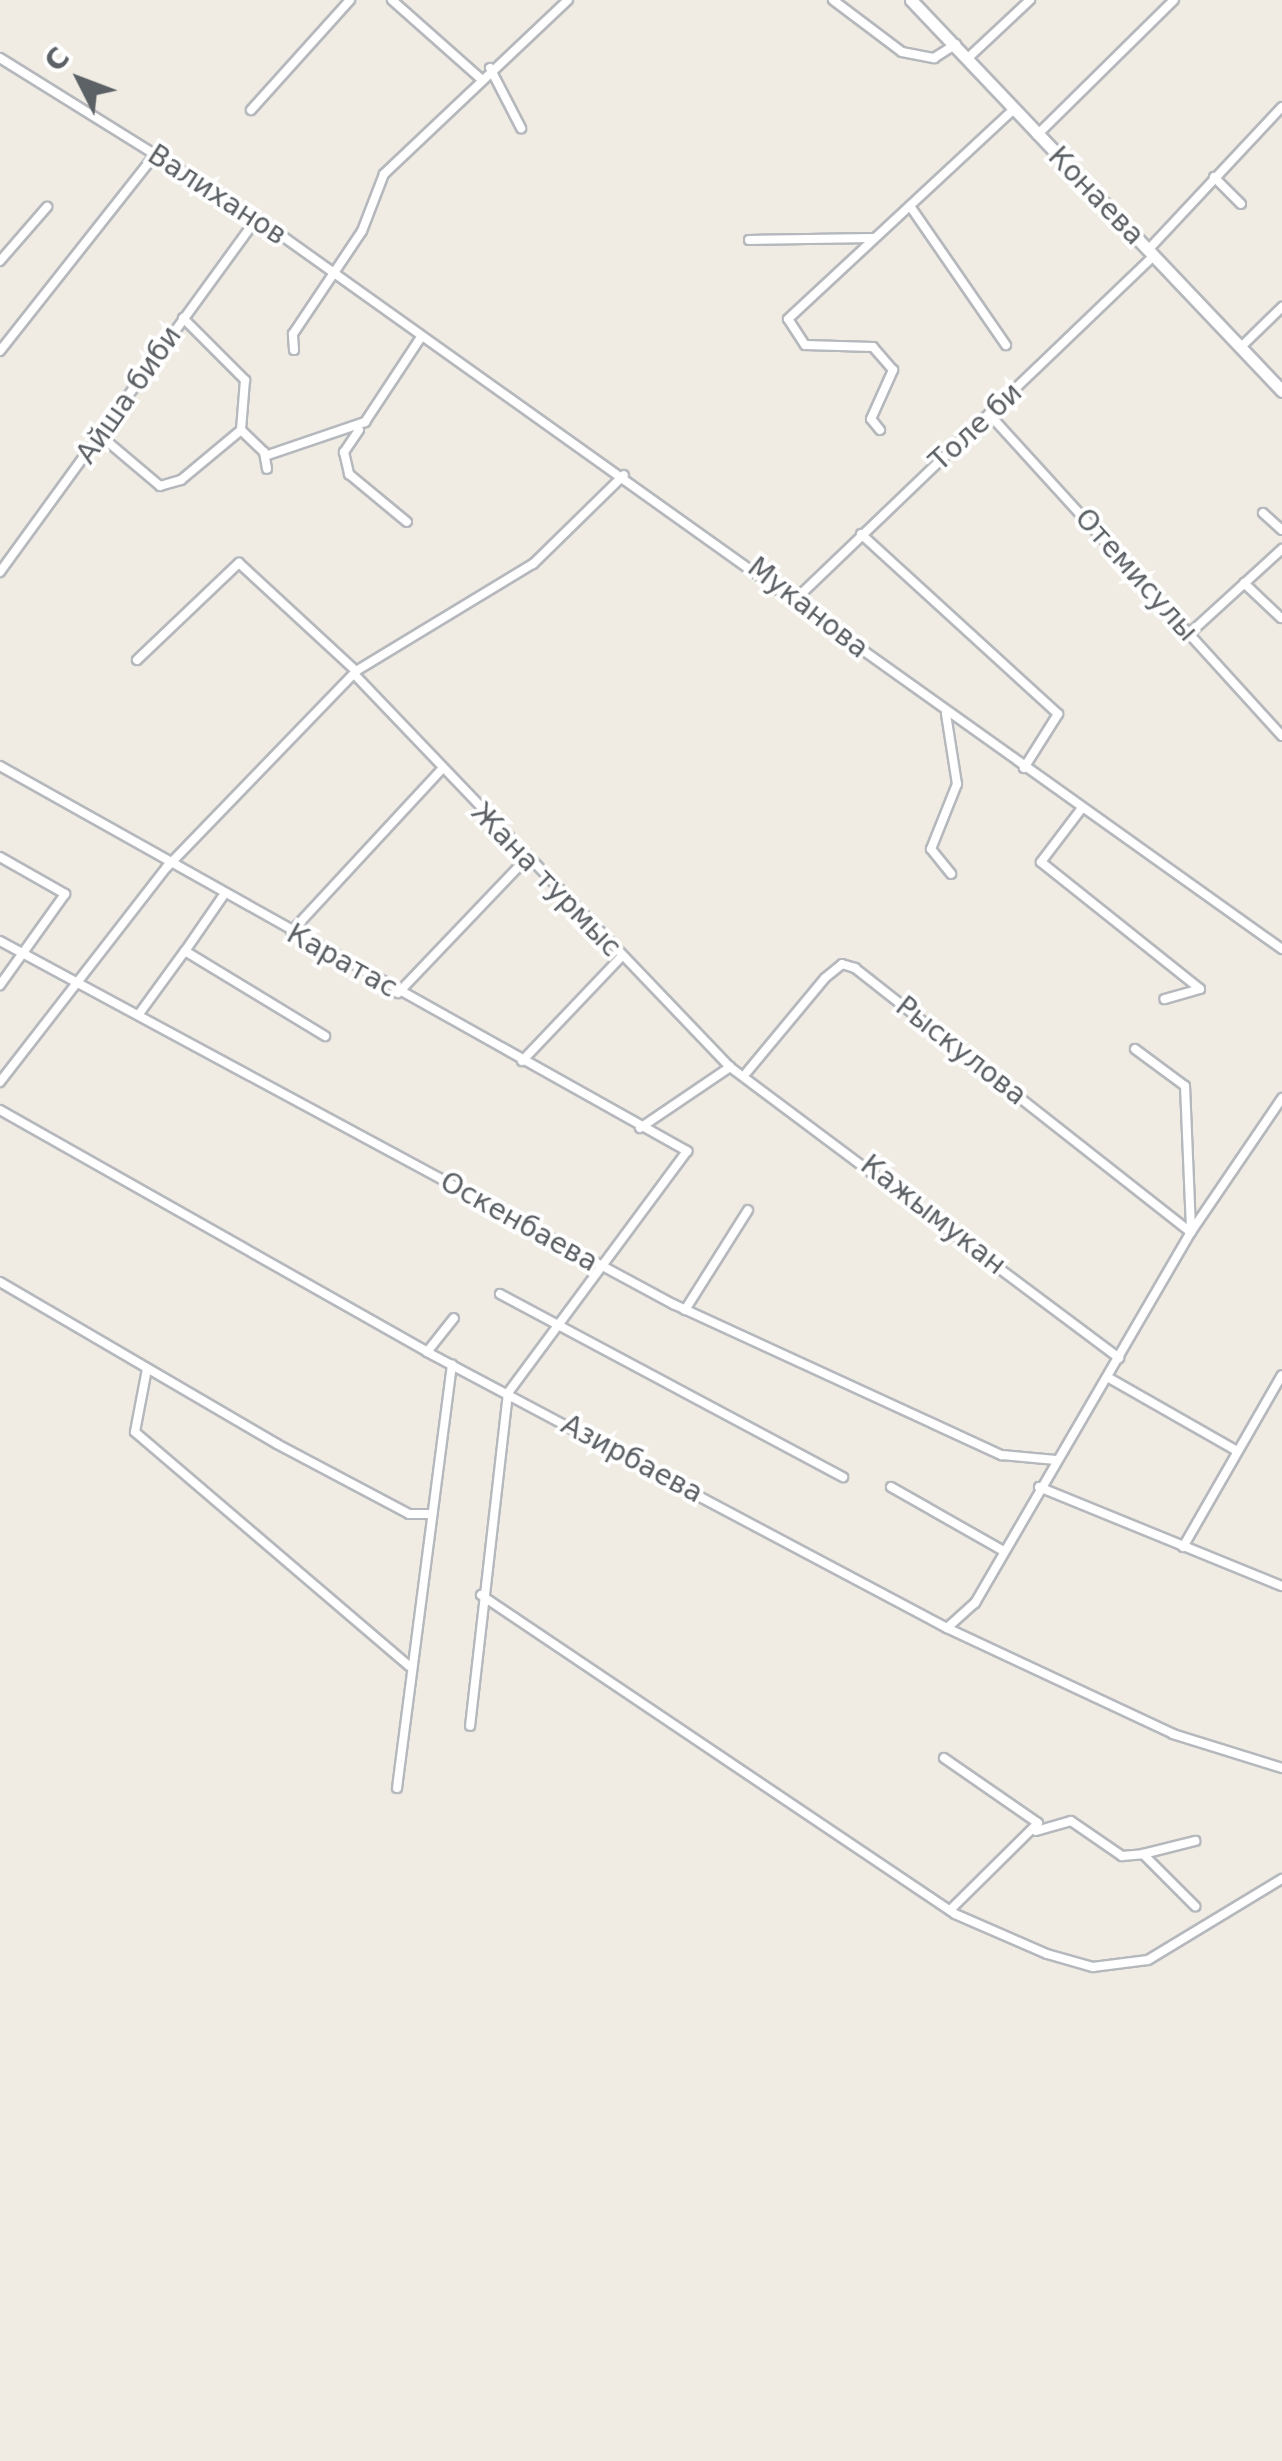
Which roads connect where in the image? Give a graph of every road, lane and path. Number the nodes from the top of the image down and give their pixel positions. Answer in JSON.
{"nodes":[{"id":1,"x":350,"y":0,"type":"edge"},
{"id":2,"x":392,"y":0,"type":"edge"},
{"id":3,"x":543,"y":0,"type":"edge"},
{"id":4,"x":568,"y":0,"type":"edge"},
{"id":5,"x":833,"y":0,"type":"edge"},
{"id":6,"x":911,"y":0,"type":"edge"},
{"id":7,"x":1030,"y":0,"type":"edge"},
{"id":8,"x":1174,"y":0,"type":"edge"},
{"id":9,"x":549,"y":12,"type":"junction"},
{"id":10,"x":956,"y":44,"type":"junction"},
{"id":11,"x":0,"y":58,"type":"edge"},
{"id":12,"x":968,"y":58,"type":"junction"},
{"id":13,"x":490,"y":68,"type":"junction"},
{"id":14,"x":480,"y":78,"type":"junction"},
{"id":15,"x":1282,"y":107,"type":"edge"},
{"id":16,"x":1014,"y":108,"type":"junction"},
{"id":17,"x":251,"y":110,"type":"dead end"},
{"id":18,"x":521,"y":128,"type":"dead end"},
{"id":19,"x":1037,"y":135,"type":"junction"},
{"id":20,"x":155,"y":155,"type":"junction"},
{"id":21,"x":1214,"y":177,"type":"junction"},
{"id":22,"x":1241,"y":204,"type":"dead end"},
{"id":23,"x":910,"y":206,"type":"junction"},
{"id":24,"x":47,"y":207,"type":"dead end"},
{"id":25,"x":257,"y":218,"type":"junction"},
{"id":26,"x":873,"y":238,"type":"junction"},
{"id":27,"x":749,"y":240,"type":"dead end"},
{"id":28,"x":1150,"y":253,"type":"junction"},
{"id":29,"x":0,"y":261,"type":"edge"},
{"id":30,"x":331,"y":272,"type":"junction"},
{"id":31,"x":1282,"y":306,"type":"edge"},
{"id":32,"x":183,"y":318,"type":"junction"},
{"id":33,"x":421,"y":338,"type":"junction"},
{"id":34,"x":1006,"y":344,"type":"dead end"},
{"id":35,"x":1240,"y":348,"type":"junction"},
{"id":36,"x":294,"y":350,"type":"dead end"},
{"id":37,"x":0,"y":351,"type":"edge"},
{"id":38,"x":1282,"y":392,"type":"edge"},
{"id":39,"x":989,"y":414,"type":"junction"},
{"id":40,"x":364,"y":422,"type":"junction"},
{"id":41,"x":241,"y":430,"type":"junction"},
{"id":42,"x":880,"y":430,"type":"dead end"},
{"id":43,"x":102,"y":437,"type":"junction"},
{"id":44,"x":265,"y":456,"type":"junction"},
{"id":45,"x":267,"y":469,"type":"dead end"},
{"id":46,"x":624,"y":475,"type":"junction"},
{"id":47,"x":1263,"y":513,"type":"dead end"},
{"id":48,"x":407,"y":522,"type":"dead end"},
{"id":49,"x":1282,"y":530,"type":"edge"},
{"id":50,"x":861,"y":534,"type":"junction"},
{"id":51,"x":1282,"y":549,"type":"edge"},
{"id":52,"x":0,"y":572,"type":"edge"},
{"id":53,"x":1244,"y":583,"type":"junction"},
{"id":54,"x":799,"y":596,"type":"junction"},
{"id":55,"x":1281,"y":618,"type":"edge"},
{"id":56,"x":1190,"y":633,"type":"junction"},
{"id":57,"x":136,"y":660,"type":"dead end"},
{"id":58,"x":356,"y":673,"type":"junction"},
{"id":59,"x":946,"y":714,"type":"junction"},
{"id":60,"x":1282,"y":736,"type":"edge"},
{"id":61,"x":0,"y":766,"type":"edge"},
{"id":62,"x":1024,"y":768,"type":"junction"},
{"id":63,"x":441,"y":770,"type":"junction"},
{"id":64,"x":1082,"y":808,"type":"junction"},
{"id":65,"x":0,"y":857,"type":"edge"},
{"id":66,"x":526,"y":859,"type":"junction"},
{"id":67,"x":167,"y":867,"type":"junction"},
{"id":68,"x":951,"y":874,"type":"dead end"},
{"id":69,"x":223,"y":896,"type":"junction"},
{"id":70,"x":290,"y":932,"type":"junction"},
{"id":71,"x":0,"y":941,"type":"edge"},
{"id":72,"x":1282,"y":949,"type":"edge"},
{"id":73,"x":184,"y":951,"type":"junction"},
{"id":74,"x":24,"y":955,"type":"junction"},
{"id":75,"x":620,"y":958,"type":"junction"},
{"id":76,"x":0,"y":985,"type":"edge"},
{"id":77,"x":72,"y":985,"type":"junction"},
{"id":78,"x":398,"y":993,"type":"junction"},
{"id":79,"x":1164,"y":999,"type":"dead end"},
{"id":80,"x":139,"y":1014,"type":"junction"},
{"id":81,"x":325,"y":1036,"type":"dead end"},
{"id":82,"x":1134,"y":1049,"type":"dead end"},
{"id":83,"x":522,"y":1061,"type":"junction"},
{"id":84,"x":730,"y":1067,"type":"junction"},
{"id":85,"x":747,"y":1072,"type":"junction"},
{"id":86,"x":0,"y":1082,"type":"edge"},
{"id":87,"x":1282,"y":1098,"type":"edge"},
{"id":88,"x":0,"y":1110,"type":"edge"},
{"id":89,"x":640,"y":1128,"type":"junction"},
{"id":90,"x":748,"y":1210,"type":"dead end"},
{"id":91,"x":1191,"y":1232,"type":"junction"},
{"id":92,"x":597,"y":1266,"type":"junction"},
{"id":93,"x":0,"y":1282,"type":"edge"},
{"id":94,"x":500,"y":1294,"type":"dead end"},
{"id":95,"x":686,"y":1310,"type":"junction"},
{"id":96,"x":454,"y":1318,"type":"dead end"},
{"id":97,"x":553,"y":1328,"type":"junction"},
{"id":98,"x":427,"y":1352,"type":"junction"},
{"id":99,"x":1118,"y":1358,"type":"junction"},
{"id":100,"x":452,"y":1366,"type":"junction"},
{"id":101,"x":147,"y":1369,"type":"junction"},
{"id":102,"x":1110,"y":1378,"type":"junction"},
{"id":103,"x":1281,"y":1378,"type":"edge"},
{"id":104,"x":508,"y":1393,"type":"junction"},
{"id":105,"x":1237,"y":1451,"type":"junction"},
{"id":106,"x":1056,"y":1460,"type":"junction"},
{"id":107,"x":843,"y":1477,"type":"dead end"},
{"id":108,"x":890,"y":1487,"type":"dead end"},
{"id":109,"x":1039,"y":1487,"type":"junction"},
{"id":110,"x":428,"y":1514,"type":"junction"},
{"id":111,"x":1183,"y":1547,"type":"junction"},
{"id":112,"x":1002,"y":1550,"type":"junction"},
{"id":113,"x":1282,"y":1586,"type":"edge"},
{"id":114,"x":481,"y":1595,"type":"junction"},
{"id":115,"x":947,"y":1628,"type":"junction"},
{"id":116,"x":409,"y":1666,"type":"junction"},
{"id":117,"x":470,"y":1726,"type":"dead end"},
{"id":118,"x":944,"y":1758,"type":"dead end"},
{"id":119,"x":1282,"y":1768,"type":"edge"},
{"id":120,"x":397,"y":1788,"type":"dead end"},
{"id":121,"x":1036,"y":1831,"type":"junction"},
{"id":122,"x":1195,"y":1841,"type":"dead end"},
{"id":123,"x":1143,"y":1854,"type":"junction"},
{"id":124,"x":1282,"y":1879,"type":"edge"},
{"id":125,"x":1195,"y":1906,"type":"dead end"},
{"id":126,"x":950,"y":1910,"type":"junction"}],
"edges":[{"from":1,"to":17,"type":"street"},
{"from":2,"to":14,"type":"street"},
{"from":3,"to":9,"type":"street"},
{"from":4,"to":9,"type":"street"},
{"from":5,"to":10,"type":"street"},
{"from":6,"to":10,"type":"main road","name":"Конаева"},
{"from":7,"to":12,"type":"street"},
{"from":8,"to":19,"type":"street"},
{"from":9,"to":13,"type":"street"},
{"from":10,"to":12,"type":"main road","name":"Конаева"},
{"from":11,"to":20,"type":"street","name":"Валиханов"},
{"from":12,"to":16,"type":"main road","name":"Конаева"},
{"from":13,"to":14,"type":"street"},
{"from":13,"to":18,"type":"street"},
{"from":14,"to":30,"type":"street"},
{"from":15,"to":21,"type":"street","name":"Толе би"},
{"from":16,"to":19,"type":"main road","name":"Конаева"},
{"from":16,"to":23,"type":"street"},
{"from":19,"to":28,"type":"main road","name":"Конаева"},
{"from":20,"to":25,"type":"street","name":"Валиханов"},
{"from":20,"to":37,"type":"street"},
{"from":21,"to":22,"type":"street"},
{"from":21,"to":28,"type":"street","name":"Толе би"},
{"from":23,"to":26,"type":"street"},
{"from":23,"to":34,"type":"street"},
{"from":24,"to":29,"type":"street"},
{"from":25,"to":30,"type":"street","name":"Валиханов"},
{"from":25,"to":32,"type":"street","name":"Айша биби"},
{"from":26,"to":27,"type":"street"},
{"from":26,"to":42,"type":"street"},
{"from":28,"to":35,"type":"main road","name":"Конаева"},
{"from":28,"to":39,"type":"street","name":"Толе би"},
{"from":30,"to":33,"type":"street","name":"Муканова"},
{"from":30,"to":36,"type":"street"},
{"from":31,"to":35,"type":"street"},
{"from":32,"to":41,"type":"street"},
{"from":32,"to":43,"type":"street","name":"Айша биби"},
{"from":33,"to":40,"type":"street"},
{"from":33,"to":46,"type":"street","name":"Муканова"},
{"from":35,"to":38,"type":"main road","name":"Конаева"},
{"from":39,"to":50,"type":"street","name":"Толе би"},
{"from":39,"to":56,"type":"street","name":"Отемисулы"},
{"from":40,"to":44,"type":"street"},
{"from":40,"to":48,"type":"street"},
{"from":41,"to":43,"type":"street"},
{"from":41,"to":44,"type":"street"},
{"from":43,"to":52,"type":"street","name":"Айша биби"},
{"from":44,"to":45,"type":"street"},
{"from":46,"to":54,"type":"street","name":"Муканова"},
{"from":46,"to":58,"type":"street"},
{"from":47,"to":49,"type":"street"},
{"from":50,"to":54,"type":"street","name":"Толе би"},
{"from":50,"to":62,"type":"street"},
{"from":51,"to":53,"type":"street"},
{"from":53,"to":55,"type":"street"},
{"from":53,"to":56,"type":"street"},
{"from":54,"to":59,"type":"street","name":"Муканова"},
{"from":56,"to":60,"type":"street","name":"Отемисулы"},
{"from":57,"to":58,"type":"street"},
{"from":58,"to":63,"type":"street","name":"Жана турмыс"},
{"from":58,"to":67,"type":"street"},
{"from":59,"to":62,"type":"street","name":"Муканова"},
{"from":59,"to":68,"type":"street"},
{"from":61,"to":67,"type":"street","name":"Каратас"},
{"from":62,"to":64,"type":"street","name":"Муканова"},
{"from":63,"to":66,"type":"street","name":"Жана турмыс"},
{"from":63,"to":70,"type":"street"},
{"from":64,"to":72,"type":"street","name":"Муканова"},
{"from":64,"to":79,"type":"street"},
{"from":65,"to":74,"type":"street"},
{"from":66,"to":75,"type":"street","name":"Жана турмыс"},
{"from":66,"to":78,"type":"street"},
{"from":67,"to":69,"type":"street","name":"Каратас"},
{"from":67,"to":77,"type":"street"},
{"from":69,"to":70,"type":"street","name":"Каратас"},
{"from":69,"to":73,"type":"street"},
{"from":70,"to":78,"type":"street","name":"Каратас"},
{"from":71,"to":74,"type":"street","name":"Оскенбаева"},
{"from":73,"to":80,"type":"street"},
{"from":73,"to":81,"type":"street"},
{"from":74,"to":76,"type":"street"},
{"from":74,"to":77,"type":"street","name":"Оскенбаева"},
{"from":75,"to":83,"type":"street"},
{"from":75,"to":84,"type":"street","name":"Жана турмыс"},
{"from":77,"to":80,"type":"street","name":"Оскенбаева"},
{"from":77,"to":86,"type":"street"},
{"from":78,"to":83,"type":"street","name":"Каратас"},
{"from":80,"to":92,"type":"street","name":"Оскенбаева"},
{"from":82,"to":91,"type":"street"},
{"from":83,"to":89,"type":"street","name":"Каратас"},
{"from":84,"to":85,"type":"street","name":"Жана турмыс"},
{"from":84,"to":89,"type":"street"},
{"from":85,"to":91,"type":"street","name":"Рыскулова"},
{"from":85,"to":99,"type":"street","name":"Кажымукан"},
{"from":87,"to":91,"type":"street"},
{"from":88,"to":98,"type":"street","name":"Азирбаева"},
{"from":89,"to":92,"type":"street","name":"Каратас"},
{"from":90,"to":95,"type":"street"},
{"from":91,"to":99,"type":"street"},
{"from":92,"to":95,"type":"street","name":"Оскенбаева"},
{"from":92,"to":97,"type":"street"},
{"from":93,"to":101,"type":"street"},
{"from":94,"to":97,"type":"street"},
{"from":95,"to":106,"type":"street","name":"Оскенбаева"},
{"from":96,"to":98,"type":"street"},
{"from":97,"to":104,"type":"street"},
{"from":97,"to":107,"type":"street"},
{"from":98,"to":100,"type":"street","name":"Азирбаева"},
{"from":99,"to":102,"type":"street"},
{"from":100,"to":104,"type":"street","name":"Азирбаева"},
{"from":100,"to":110,"type":"street"},
{"from":101,"to":110,"type":"street"},
{"from":101,"to":116,"type":"street"},
{"from":102,"to":105,"type":"street"},
{"from":102,"to":106,"type":"street"},
{"from":103,"to":105,"type":"street"},
{"from":104,"to":114,"type":"street"},
{"from":104,"to":115,"type":"street","name":"Азирбаева"},
{"from":105,"to":111,"type":"street"},
{"from":106,"to":109,"type":"street"},
{"from":108,"to":112,"type":"street"},
{"from":109,"to":111,"type":"street"},
{"from":109,"to":112,"type":"street"},
{"from":110,"to":116,"type":"street"},
{"from":111,"to":113,"type":"street"},
{"from":112,"to":115,"type":"street"},
{"from":114,"to":117,"type":"street"},
{"from":114,"to":126,"type":"street"},
{"from":115,"to":119,"type":"street","name":"Азирбаева"},
{"from":116,"to":120,"type":"street"},
{"from":118,"to":121,"type":"street"},
{"from":121,"to":123,"type":"street"},
{"from":121,"to":126,"type":"street"},
{"from":122,"to":123,"type":"street"},
{"from":123,"to":125,"type":"street"},
{"from":124,"to":126,"type":"street"}]}
